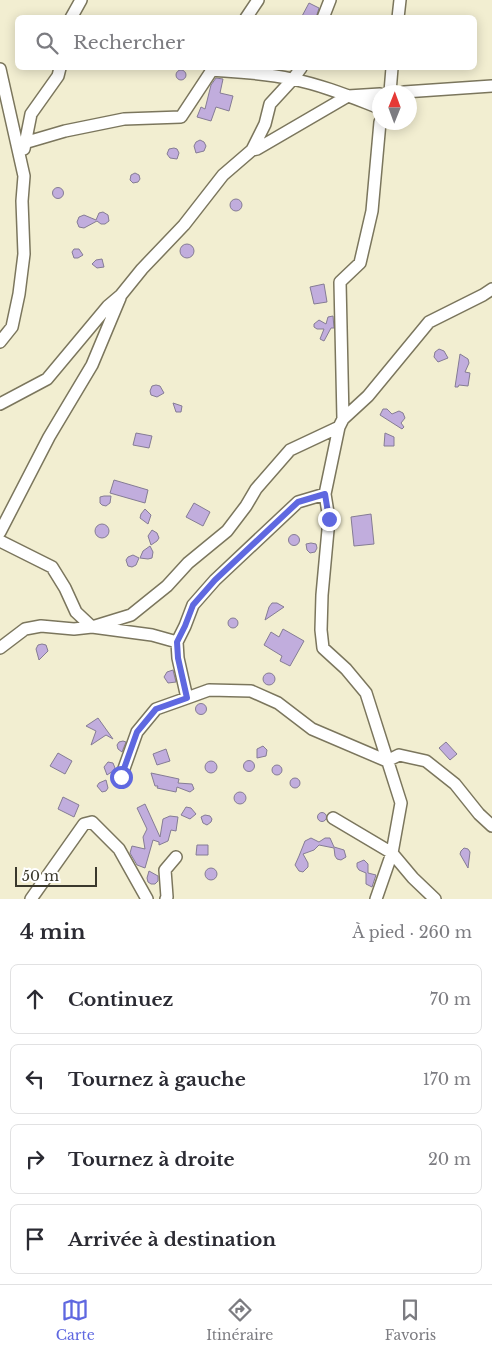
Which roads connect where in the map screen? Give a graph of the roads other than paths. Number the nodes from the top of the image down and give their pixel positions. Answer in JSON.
{"nodes":[{"id":1,"x":81,"y":0,"type":"edge"},
{"id":2,"x":258,"y":0,"type":"edge"},
{"id":3,"x":330,"y":0,"type":"edge"},
{"id":4,"x":400,"y":0,"type":"edge"},
{"id":5,"x":73,"y":15,"type":"edge"},
{"id":6,"x":248,"y":15,"type":"edge"},
{"id":7,"x":324,"y":15,"type":"edge"},
{"id":8,"x":398,"y":15,"type":"edge"},
{"id":9,"x":0,"y":70,"type":"edge"},
{"id":10,"x":60,"y":70,"type":"edge"},
{"id":11,"x":212,"y":70,"type":"edge"},
{"id":12,"x":227,"y":70,"type":"edge"},
{"id":13,"x":300,"y":70,"type":"edge"},
{"id":14,"x":392,"y":70,"type":"edge"},
{"id":15,"x":294,"y":79,"type":"junction"},
{"id":16,"x":391,"y":85,"type":"edge"},
{"id":17,"x":492,"y":86,"type":"edge"},
{"id":18,"x":417,"y":91,"type":"edge"},
{"id":19,"x":372,"y":94,"type":"edge"},
{"id":20,"x":348,"y":96,"type":"junction"},
{"id":21,"x":372,"y":105,"type":"edge"},
{"id":22,"x":379,"y":130,"type":"edge"},
{"id":23,"x":24,"y":144,"type":"junction"},
{"id":24,"x":252,"y":150,"type":"junction"},
{"id":25,"x":24,"y":176,"type":"junction"},
{"id":26,"x":492,"y":289,"type":"edge"},
{"id":27,"x":121,"y":296,"type":"junction"},
{"id":28,"x":0,"y":342,"type":"edge"},
{"id":29,"x":0,"y":404,"type":"edge"},
{"id":30,"x":341,"y":423,"type":"junction"},
{"id":31,"x":325,"y":494,"type":"junction"},
{"id":32,"x":0,"y":532,"type":"edge"},
{"id":33,"x":0,"y":541,"type":"edge"},
{"id":34,"x":92,"y":627,"type":"junction"},
{"id":35,"x":177,"y":642,"type":"junction"},
{"id":36,"x":0,"y":648,"type":"edge"},
{"id":37,"x":187,"y":698,"type":"junction"},
{"id":38,"x":387,"y":761,"type":"junction"},
{"id":39,"x":121,"y":777,"type":"dead end"},
{"id":40,"x":333,"y":818,"type":"dead end"},
{"id":41,"x":492,"y":826,"type":"edge"},
{"id":42,"x":392,"y":853,"type":"junction"},
{"id":43,"x":176,"y":856,"type":"dead end"},
{"id":44,"x":31,"y":899,"type":"edge"},
{"id":45,"x":147,"y":899,"type":"edge"},
{"id":46,"x":166,"y":899,"type":"edge"},
{"id":47,"x":376,"y":899,"type":"edge"},
{"id":48,"x":435,"y":899,"type":"edge"}],
"edges":[{"from":1,"to":5,"type":"street"},
{"from":2,"to":6,"type":"street"},
{"from":3,"to":7,"type":"street"},
{"from":4,"to":8,"type":"street"},
{"from":9,"to":25,"type":"street"},
{"from":10,"to":23,"type":"street"},
{"from":11,"to":23,"type":"street"},
{"from":12,"to":15,"type":"street"},
{"from":13,"to":15,"type":"street"},
{"from":14,"to":16,"type":"street"},
{"from":15,"to":20,"type":"street"},
{"from":15,"to":24,"type":"street"},
{"from":17,"to":18,"type":"street"},
{"from":19,"to":20,"type":"street"},
{"from":20,"to":21,"type":"street"},
{"from":20,"to":24,"type":"street"},
{"from":22,"to":30,"type":"street"},
{"from":23,"to":25,"type":"street"},
{"from":24,"to":27,"type":"street"},
{"from":25,"to":28,"type":"street"},
{"from":26,"to":30,"type":"street"},
{"from":27,"to":29,"type":"street"},
{"from":27,"to":32,"type":"street"},
{"from":30,"to":31,"type":"street"},
{"from":30,"to":34,"type":"street"},
{"from":31,"to":35,"type":"street"},
{"from":31,"to":38,"type":"street"},
{"from":33,"to":34,"type":"street"},
{"from":34,"to":35,"type":"street"},
{"from":34,"to":36,"type":"street"},
{"from":35,"to":37,"type":"street"},
{"from":37,"to":38,"type":"street"},
{"from":37,"to":39,"type":"street"},
{"from":38,"to":41,"type":"street"},
{"from":38,"to":42,"type":"street"},
{"from":40,"to":42,"type":"street"},
{"from":42,"to":47,"type":"street"},
{"from":42,"to":48,"type":"street"},
{"from":43,"to":46,"type":"street"},
{"from":44,"to":45,"type":"street"}]}
